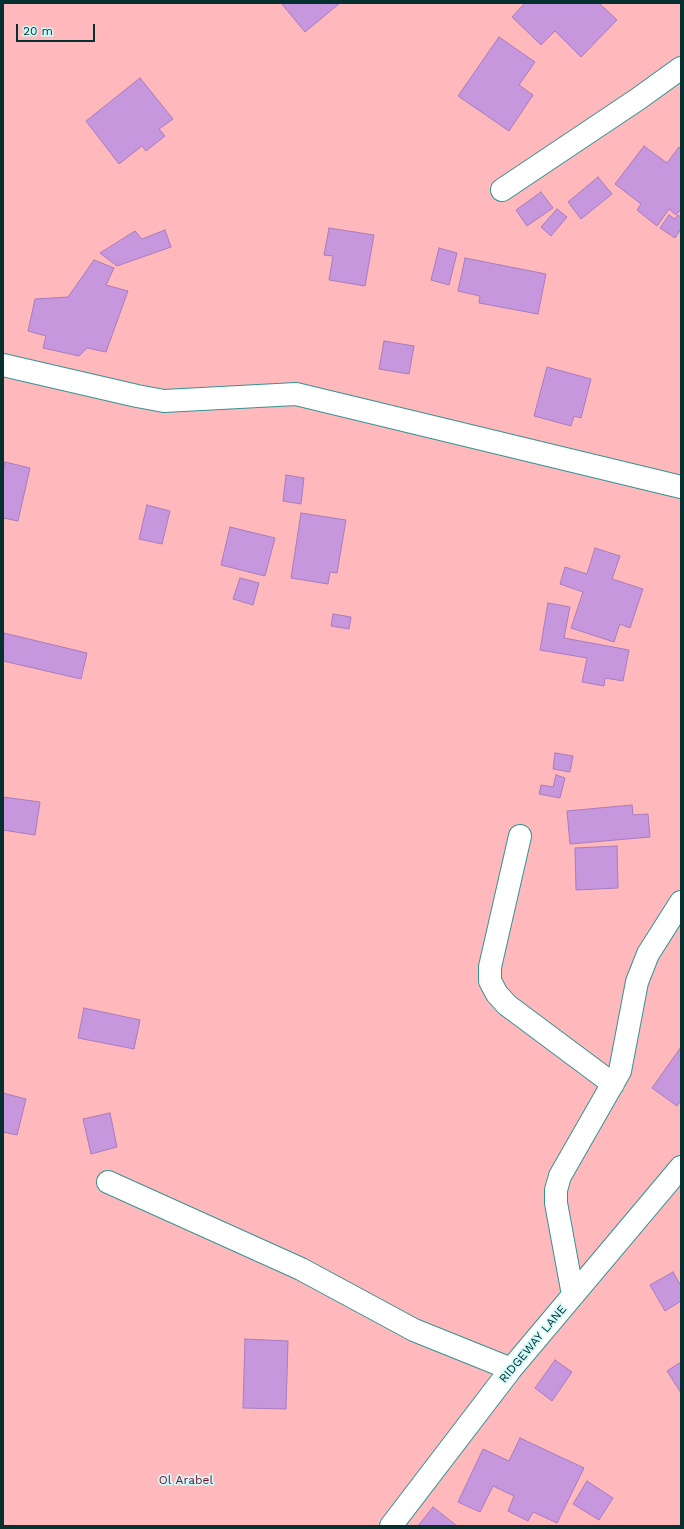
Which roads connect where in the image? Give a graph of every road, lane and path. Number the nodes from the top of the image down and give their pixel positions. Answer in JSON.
{"nodes":[{"id":1,"x":681,"y":68,"type":"edge"},
{"id":2,"x":502,"y":190,"type":"dead end"},
{"id":3,"x":3,"y":365,"type":"edge"},
{"id":4,"x":681,"y":487,"type":"edge"},
{"id":5,"x":520,"y":836,"type":"dead end"},
{"id":6,"x":681,"y":902,"type":"edge"},
{"id":7,"x":613,"y":1084,"type":"junction"},
{"id":8,"x":681,"y":1167,"type":"edge"},
{"id":9,"x":108,"y":1182,"type":"dead end"},
{"id":10,"x":573,"y":1295,"type":"junction"},
{"id":11,"x":511,"y":1369,"type":"junction"},
{"id":12,"x":392,"y":1526,"type":"edge"}],
"edges":[{"from":1,"to":2,"type":"street"},
{"from":3,"to":4,"type":"street"},
{"from":5,"to":7,"type":"street"},
{"from":6,"to":7,"type":"street"},
{"from":7,"to":10,"type":"street"},
{"from":8,"to":10,"type":"street","name":"RIDGEWAY LANE"},
{"from":9,"to":11,"type":"street"},
{"from":10,"to":11,"type":"street","name":"RIDGEWAY LANE"},
{"from":11,"to":12,"type":"street","name":"RIDGEWAY LANE"}]}
